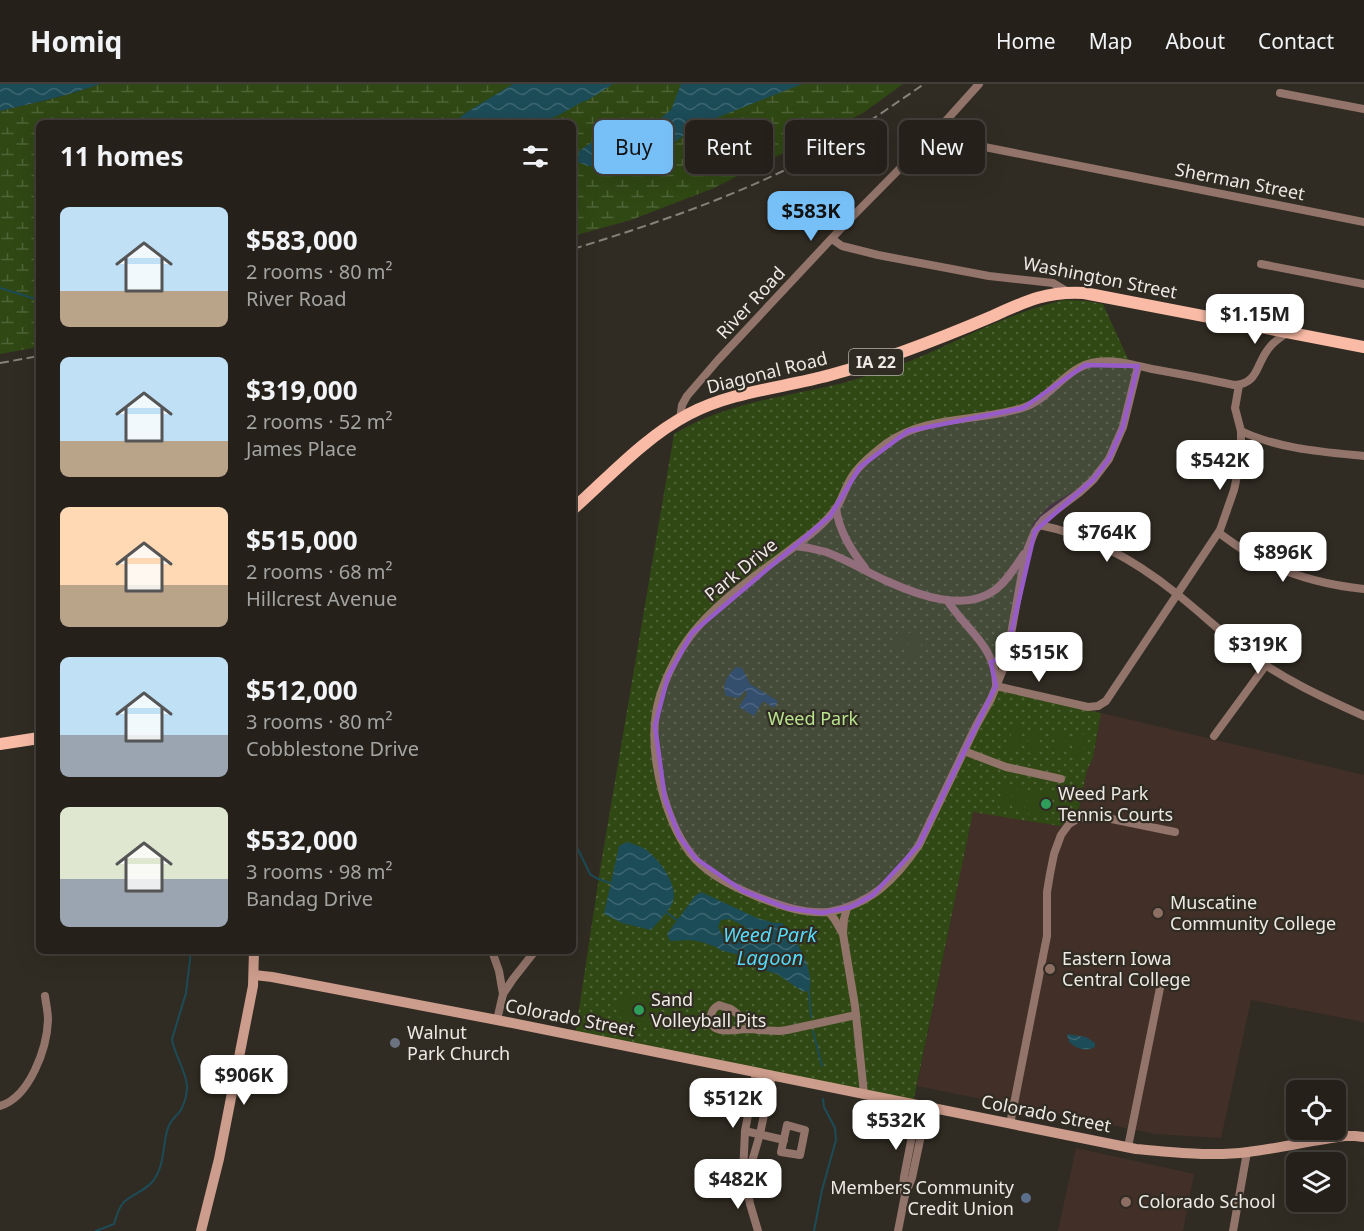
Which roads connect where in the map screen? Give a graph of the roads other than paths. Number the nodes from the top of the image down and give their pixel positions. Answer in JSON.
{"nodes":[{"id":1,"x":979,"y":84,"type":"edge"},
{"id":2,"x":1280,"y":93,"type":"dead end"},
{"id":3,"x":1364,"y":109,"type":"edge"},
{"id":4,"x":947,"y":120,"type":"edge"},
{"id":5,"x":985,"y":147,"type":"edge"},
{"id":6,"x":899,"y":168,"type":"edge"},
{"id":7,"x":1364,"y":222,"type":"edge"},
{"id":8,"x":832,"y":239,"type":"junction"},
{"id":9,"x":1261,"y":264,"type":"dead end"},
{"id":10,"x":1364,"y":284,"type":"edge"},
{"id":11,"x":1068,"y":292,"type":"junction"},
{"id":12,"x":1288,"y":332,"type":"junction"},
{"id":13,"x":1364,"y":347,"type":"edge"},
{"id":14,"x":1138,"y":366,"type":"junction"},
{"id":15,"x":1239,"y":385,"type":"junction"},
{"id":16,"x":680,"y":419,"type":"junction"},
{"id":17,"x":1241,"y":431,"type":"junction"},
{"id":18,"x":1364,"y":456,"type":"edge"},
{"id":19,"x":576,"y":506,"type":"edge"},
{"id":20,"x":836,"y":508,"type":"junction"},
{"id":21,"x":1039,"y":525,"type":"junction"},
{"id":22,"x":1219,"y":533,"type":"junction"},
{"id":23,"x":795,"y":546,"type":"junction"},
{"id":24,"x":1028,"y":548,"type":"junction"},
{"id":25,"x":869,"y":572,"type":"junction"},
{"id":26,"x":1364,"y":590,"type":"edge"},
{"id":27,"x":1178,"y":594,"type":"junction"},
{"id":28,"x":946,"y":600,"type":"junction"},
{"id":29,"x":1006,"y":656,"type":"junction"},
{"id":30,"x":990,"y":657,"type":"junction"},
{"id":31,"x":1266,"y":665,"type":"junction"},
{"id":32,"x":996,"y":686,"type":"junction"},
{"id":33,"x":1364,"y":716,"type":"edge"},
{"id":34,"x":1215,"y":736,"type":"dead end"},
{"id":35,"x":36,"y":738,"type":"edge"},
{"id":36,"x":0,"y":744,"type":"edge"},
{"id":37,"x":964,"y":751,"type":"junction"},
{"id":38,"x":1061,"y":779,"type":"dead end"},
{"id":39,"x":1175,"y":832,"type":"dead end"},
{"id":40,"x":847,"y":908,"type":"junction"},
{"id":41,"x":829,"y":912,"type":"junction"},
{"id":42,"x":843,"y":934,"type":"junction"},
{"id":43,"x":254,"y":954,"type":"edge"},
{"id":44,"x":493,"y":954,"type":"edge"},
{"id":45,"x":533,"y":954,"type":"edge"},
{"id":46,"x":254,"y":975,"type":"junction"},
{"id":47,"x":1160,"y":988,"type":"dead end"},
{"id":48,"x":503,"y":994,"type":"junction"},
{"id":49,"x":45,"y":996,"type":"dead end"},
{"id":50,"x":856,"y":1015,"type":"junction"},
{"id":51,"x":497,"y":1020,"type":"junction"},
{"id":52,"x":759,"y":1030,"type":"junction"},
{"id":53,"x":756,"y":1072,"type":"junction"},
{"id":54,"x":772,"y":1076,"type":"junction"},
{"id":55,"x":864,"y":1094,"type":"junction"},
{"id":56,"x":0,"y":1106,"type":"edge"},
{"id":57,"x":922,"y":1106,"type":"junction"},
{"id":58,"x":1010,"y":1124,"type":"junction"},
{"id":59,"x":745,"y":1131,"type":"junction"},
{"id":60,"x":760,"y":1134,"type":"junction"},
{"id":61,"x":1364,"y":1137,"type":"edge"},
{"id":62,"x":784,"y":1140,"type":"dead end"},
{"id":63,"x":1128,"y":1147,"type":"junction"},
{"id":64,"x":1247,"y":1152,"type":"junction"},
{"id":65,"x":746,"y":1182,"type":"junction"},
{"id":66,"x":201,"y":1231,"type":"edge"},
{"id":67,"x":758,"y":1231,"type":"edge"},
{"id":68,"x":898,"y":1231,"type":"edge"},
{"id":69,"x":1233,"y":1231,"type":"edge"}],
"edges":[{"from":1,"to":4,"type":"street","name":"River Road"},
{"from":2,"to":3,"type":"street"},
{"from":5,"to":7,"type":"street","name":"Sherman Street"},
{"from":6,"to":8,"type":"street","name":"River Road"},
{"from":8,"to":11,"type":"street","name":"Washington Street"},
{"from":8,"to":16,"type":"street","name":"River Road"},
{"from":9,"to":10,"type":"street"},
{"from":11,"to":12,"type":"main road","name":"Washington Street","number":"IA 22"},
{"from":11,"to":16,"type":"main road","name":"Diagonal Road","number":"IA 22"},
{"from":12,"to":13,"type":"main road","name":"Washington Street","number":"IA 22"},
{"from":12,"to":15,"type":"street"},
{"from":14,"to":15,"type":"street","name":"Park Drive"},
{"from":14,"to":20,"type":"street","name":"Park Drive"},
{"from":14,"to":21,"type":"street","name":"Park Drive"},
{"from":15,"to":17,"type":"street"},
{"from":16,"to":19,"type":"main road","number":"IA 22"},
{"from":17,"to":18,"type":"street"},
{"from":17,"to":22,"type":"street"},
{"from":20,"to":23,"type":"street","name":"Park Drive"},
{"from":20,"to":25,"type":"street"},
{"from":21,"to":24,"type":"street","name":"Park Drive"},
{"from":21,"to":27,"type":"street"},
{"from":22,"to":26,"type":"street"},
{"from":22,"to":27,"type":"street"},
{"from":23,"to":25,"type":"street"},
{"from":23,"to":41,"type":"street","name":"Park Drive"},
{"from":24,"to":28,"type":"street"},
{"from":24,"to":29,"type":"street","name":"Park Drive"},
{"from":25,"to":28,"type":"street"},
{"from":27,"to":31,"type":"street"},
{"from":27,"to":32,"type":"street"},
{"from":28,"to":30,"type":"street"},
{"from":29,"to":30,"type":"street"},
{"from":29,"to":32,"type":"street","name":"Park Drive"},
{"from":30,"to":32,"type":"street"},
{"from":31,"to":33,"type":"street"},
{"from":31,"to":34,"type":"street"},
{"from":32,"to":37,"type":"street","name":"Park Drive"},
{"from":35,"to":36,"type":"main road"},
{"from":37,"to":38,"type":"street"},
{"from":37,"to":40,"type":"street","name":"Park Drive"},
{"from":39,"to":58,"type":"street"},
{"from":40,"to":41,"type":"street","name":"Park Drive"},
{"from":40,"to":42,"type":"street"},
{"from":41,"to":42,"type":"street"},
{"from":42,"to":50,"type":"street"},
{"from":43,"to":46,"type":"street"},
{"from":44,"to":48,"type":"street"},
{"from":45,"to":48,"type":"street"},
{"from":46,"to":51,"type":"street","name":"Colorado Street"},
{"from":46,"to":66,"type":"street"},
{"from":47,"to":63,"type":"street"},
{"from":48,"to":51,"type":"street"},
{"from":49,"to":56,"type":"street"},
{"from":50,"to":52,"type":"street"},
{"from":50,"to":55,"type":"street"},
{"from":51,"to":53,"type":"street","name":"Colorado Street"},
{"from":52,"to":52,"type":"street"},
{"from":53,"to":54,"type":"street","name":"Colorado Street"},
{"from":53,"to":59,"type":"street"},
{"from":54,"to":55,"type":"street","name":"Colorado Street"},
{"from":54,"to":60,"type":"street"},
{"from":55,"to":57,"type":"street","name":"Colorado Street"},
{"from":57,"to":58,"type":"street","name":"Colorado Street"},
{"from":57,"to":68,"type":"street"},
{"from":58,"to":63,"type":"street","name":"Colorado Street"},
{"from":59,"to":60,"type":"street"},
{"from":59,"to":65,"type":"street"},
{"from":60,"to":62,"type":"street"},
{"from":60,"to":65,"type":"street"},
{"from":61,"to":64,"type":"street","name":"Colorado Street"},
{"from":63,"to":64,"type":"street","name":"Colorado Street"},
{"from":64,"to":69,"type":"street"},
{"from":65,"to":67,"type":"street"}]}
